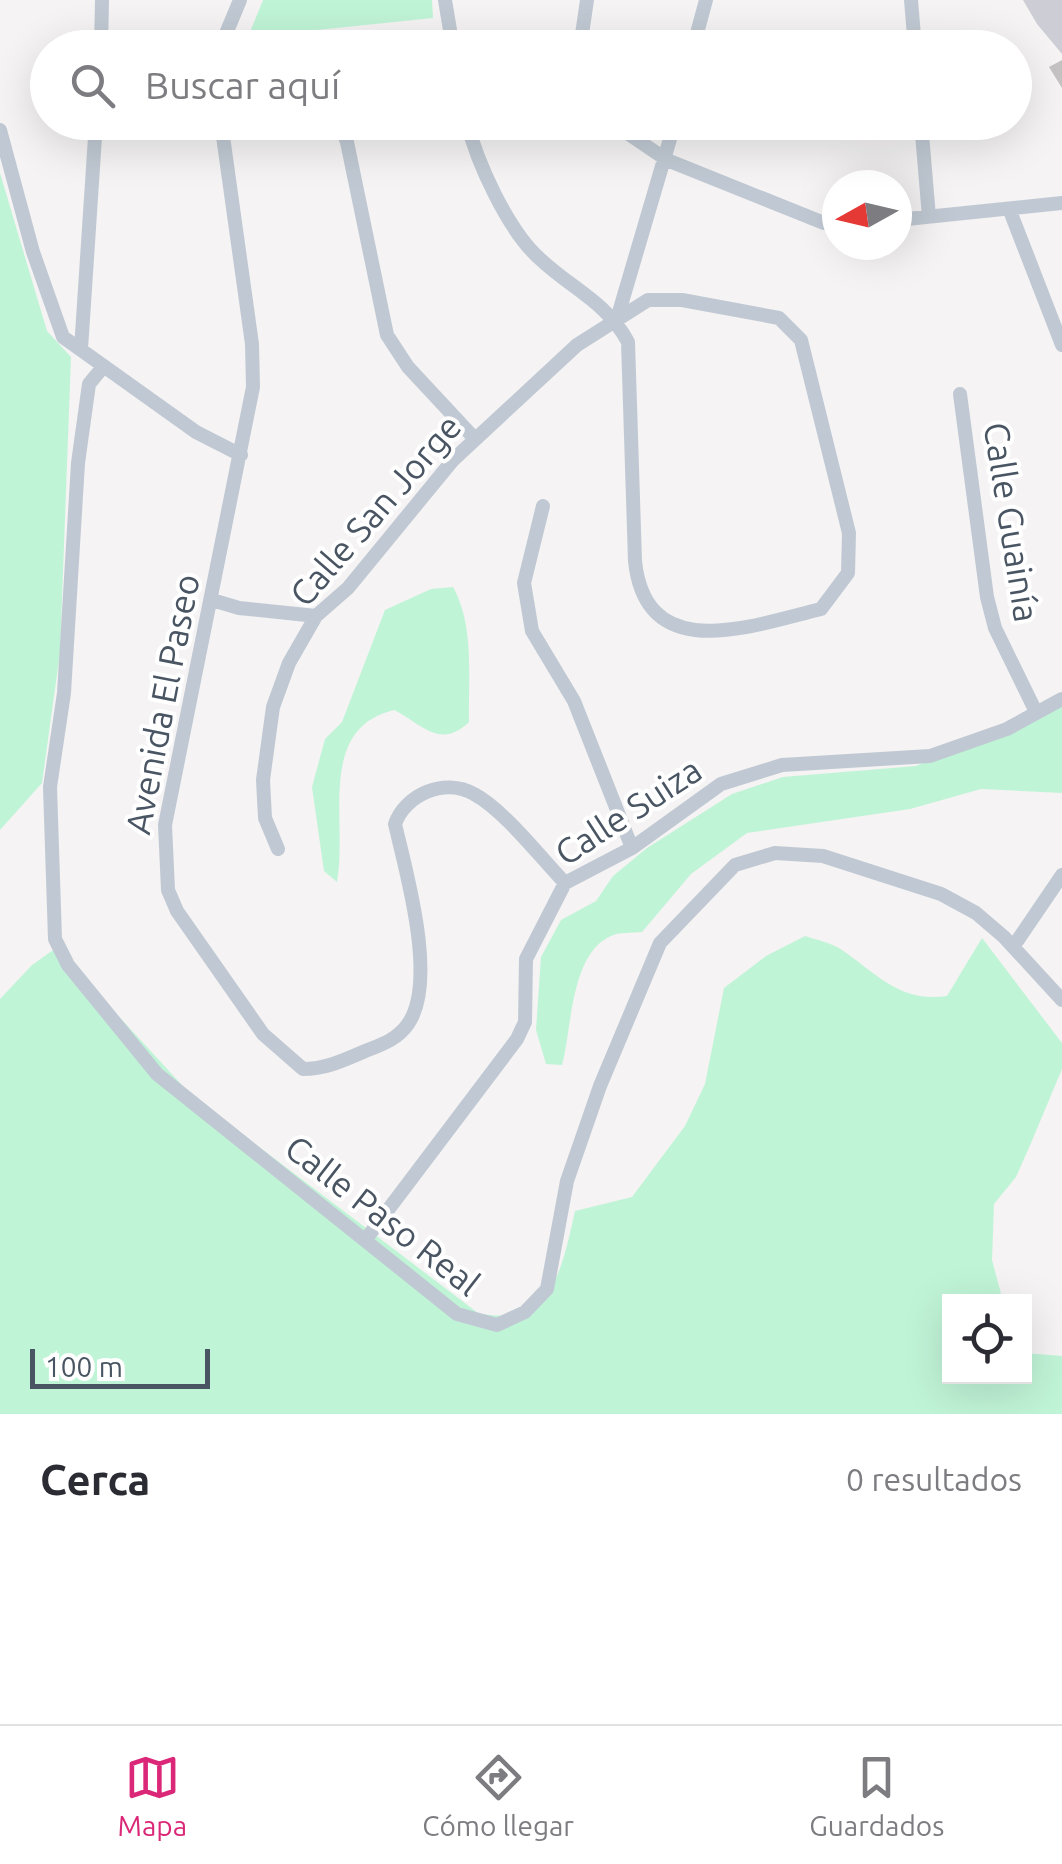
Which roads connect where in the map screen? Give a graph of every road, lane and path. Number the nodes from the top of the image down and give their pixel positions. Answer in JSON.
{"nodes":[{"id":1,"x":102,"y":0,"type":"edge"},
{"id":2,"x":240,"y":0,"type":"edge"},
{"id":3,"x":445,"y":0,"type":"edge"},
{"id":4,"x":587,"y":0,"type":"edge"},
{"id":5,"x":706,"y":0,"type":"edge"},
{"id":6,"x":911,"y":0,"type":"edge"},
{"id":7,"x":101,"y":30,"type":"edge"},
{"id":8,"x":228,"y":30,"type":"edge"},
{"id":9,"x":449,"y":30,"type":"edge"},
{"id":10,"x":583,"y":30,"type":"edge"},
{"id":11,"x":698,"y":30,"type":"edge"},
{"id":12,"x":913,"y":30,"type":"edge"},
{"id":13,"x":0,"y":130,"type":"edge"},
{"id":14,"x":95,"y":140,"type":"edge"},
{"id":15,"x":224,"y":140,"type":"edge"},
{"id":16,"x":346,"y":140,"type":"edge"},
{"id":17,"x":475,"y":140,"type":"edge"},
{"id":18,"x":638,"y":140,"type":"edge"},
{"id":19,"x":671,"y":140,"type":"edge"},
{"id":20,"x":923,"y":140,"type":"edge"},
{"id":21,"x":667,"y":160,"type":"junction"},
{"id":22,"x":1062,"y":203,"type":"edge"},
{"id":23,"x":1010,"y":211,"type":"junction"},
{"id":24,"x":929,"y":217,"type":"junction"},
{"id":25,"x":912,"y":219,"type":"edge"},
{"id":26,"x":822,"y":222,"type":"edge"},
{"id":27,"x":616,"y":320,"type":"junction"},
{"id":28,"x":1062,"y":345,"type":"edge"},
{"id":29,"x":81,"y":349,"type":"junction"},
{"id":30,"x":103,"y":368,"type":"junction"},
{"id":31,"x":960,"y":394,"type":"dead end"},
{"id":32,"x":475,"y":439,"type":"junction"},
{"id":33,"x":241,"y":455,"type":"junction"},
{"id":34,"x":543,"y":506,"type":"dead end"},
{"id":35,"x":212,"y":600,"type":"junction"},
{"id":36,"x":316,"y":616,"type":"junction"},
{"id":37,"x":1062,"y":699,"type":"edge"},
{"id":38,"x":1036,"y":712,"type":"junction"},
{"id":39,"x":632,"y":848,"type":"junction"},
{"id":40,"x":278,"y":849,"type":"dead end"},
{"id":41,"x":1062,"y":875,"type":"edge"},
{"id":42,"x":565,"y":884,"type":"junction"},
{"id":43,"x":1012,"y":948,"type":"junction"},
{"id":44,"x":1062,"y":1000,"type":"edge"},
{"id":45,"x":366,"y":1239,"type":"junction"}],
"edges":[{"from":1,"to":7,"type":"street"},
{"from":2,"to":8,"type":"street"},
{"from":3,"to":9,"type":"street"},
{"from":4,"to":10,"type":"street"},
{"from":5,"to":11,"type":"street"},
{"from":6,"to":12,"type":"street"},
{"from":13,"to":29,"type":"street"},
{"from":14,"to":29,"type":"street"},
{"from":15,"to":33,"type":"street","name":"Avenida El Paseo"},
{"from":16,"to":32,"type":"street"},
{"from":17,"to":27,"type":"street"},
{"from":18,"to":21,"type":"street"},
{"from":19,"to":21,"type":"street"},
{"from":20,"to":24,"type":"street"},
{"from":21,"to":26,"type":"street"},
{"from":21,"to":27,"type":"street"},
{"from":22,"to":23,"type":"street"},
{"from":23,"to":24,"type":"street"},
{"from":23,"to":28,"type":"street"},
{"from":24,"to":25,"type":"street"},
{"from":27,"to":27,"type":"street","name":"Calle San Jorge"},
{"from":27,"to":32,"type":"street","name":"Calle San Jorge"},
{"from":29,"to":30,"type":"street"},
{"from":30,"to":33,"type":"street"},
{"from":30,"to":45,"type":"street","name":"Calle Paso Real"},
{"from":31,"to":38,"type":"street","name":"Calle Guainía"},
{"from":32,"to":36,"type":"street","name":"Calle San Jorge"},
{"from":33,"to":35,"type":"street","name":"Avenida El Paseo"},
{"from":34,"to":39,"type":"street"},
{"from":35,"to":36,"type":"street"},
{"from":35,"to":42,"type":"street","name":"Avenida El Paseo"},
{"from":36,"to":40,"type":"street","name":"Calle San Jorge"},
{"from":37,"to":38,"type":"street","name":"Calle Suiza"},
{"from":38,"to":39,"type":"street","name":"Calle Suiza"},
{"from":39,"to":42,"type":"street","name":"Calle Suiza"},
{"from":41,"to":43,"type":"street"},
{"from":42,"to":45,"type":"street","name":"Calle Suiza"},
{"from":43,"to":44,"type":"street","name":"Calle Paso Real"},
{"from":43,"to":45,"type":"street","name":"Calle Paso Real"}]}
